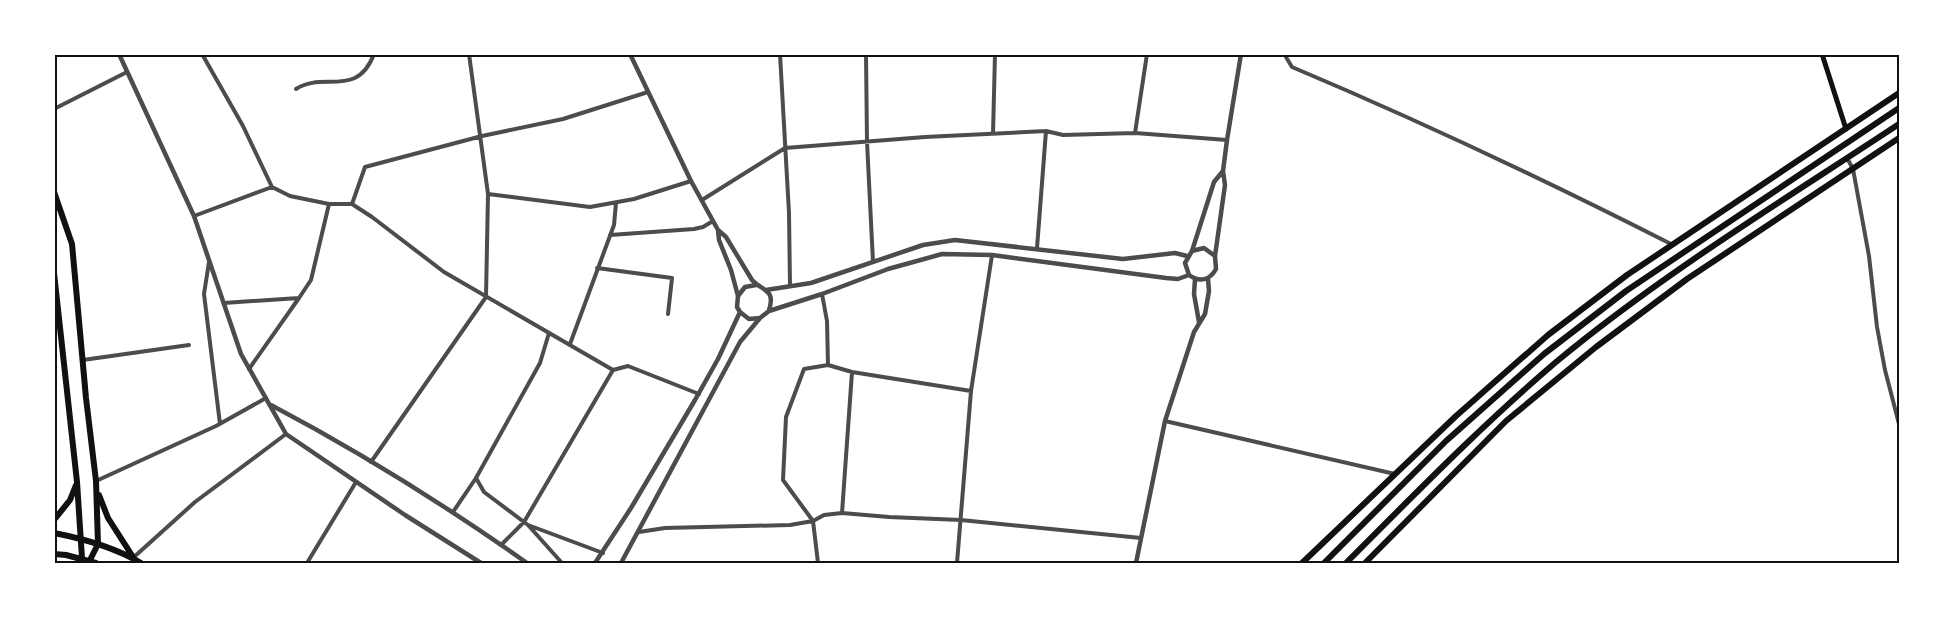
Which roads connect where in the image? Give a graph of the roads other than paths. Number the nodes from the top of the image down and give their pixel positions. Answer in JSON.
{"nodes":[{"id":1,"x":119,"y":54,"type":"edge"},
{"id":2,"x":202,"y":54,"type":"edge"},
{"id":3,"x":374,"y":54,"type":"edge"},
{"id":4,"x":470,"y":54,"type":"edge"},
{"id":5,"x":630,"y":54,"type":"edge"},
{"id":6,"x":780,"y":54,"type":"edge"},
{"id":7,"x":866,"y":54,"type":"edge"},
{"id":8,"x":994,"y":54,"type":"edge"},
{"id":9,"x":1147,"y":54,"type":"edge"},
{"id":10,"x":1241,"y":54,"type":"edge"},
{"id":11,"x":1287,"y":54,"type":"edge"},
{"id":12,"x":1822,"y":54,"type":"edge"},
{"id":13,"x":127,"y":72,"type":"junction"},
{"id":14,"x":296,"y":89,"type":"dead end"},
{"id":15,"x":648,"y":92,"type":"junction"},
{"id":16,"x":1899,"y":93,"type":"edge"},
{"id":17,"x":1899,"y":108,"type":"edge"},
{"id":18,"x":54,"y":109,"type":"edge"},
{"id":19,"x":1899,"y":124,"type":"edge"},
{"id":20,"x":1846,"y":129,"type":"junction"},
{"id":21,"x":1046,"y":131,"type":"junction"},
{"id":22,"x":1135,"y":133,"type":"junction"},
{"id":23,"x":993,"y":134,"type":"junction"},
{"id":24,"x":482,"y":136,"type":"junction"},
{"id":25,"x":1899,"y":138,"type":"edge"},
{"id":26,"x":1227,"y":140,"type":"junction"},
{"id":27,"x":867,"y":142,"type":"junction"},
{"id":28,"x":785,"y":148,"type":"junction"},
{"id":29,"x":1847,"y":158,"type":"junction"},
{"id":30,"x":1853,"y":169,"type":"junction"},
{"id":31,"x":1223,"y":171,"type":"junction"},
{"id":32,"x":691,"y":181,"type":"junction"},
{"id":33,"x":272,"y":187,"type":"junction"},
{"id":34,"x":54,"y":192,"type":"edge"},
{"id":35,"x":488,"y":194,"type":"junction"},
{"id":36,"x":702,"y":200,"type":"junction"},
{"id":37,"x":616,"y":203,"type":"junction"},
{"id":38,"x":329,"y":204,"type":"junction"},
{"id":39,"x":352,"y":204,"type":"junction"},
{"id":40,"x":194,"y":216,"type":"junction"},
{"id":41,"x":713,"y":221,"type":"junction"},
{"id":42,"x":718,"y":230,"type":"junction"},
{"id":43,"x":610,"y":235,"type":"junction"},
{"id":44,"x":1672,"y":244,"type":"junction"},
{"id":45,"x":1037,"y":248,"type":"junction"},
{"id":46,"x":1192,"y":251,"type":"junction"},
{"id":47,"x":992,"y":255,"type":"junction"},
{"id":48,"x":1187,"y":256,"type":"junction"},
{"id":49,"x":1215,"y":256,"type":"junction"},
{"id":50,"x":209,"y":261,"type":"junction"},
{"id":51,"x":873,"y":262,"type":"junction"},
{"id":52,"x":597,"y":268,"type":"junction"},
{"id":53,"x":54,"y":273,"type":"edge"},
{"id":54,"x":1189,"y":275,"type":"junction"},
{"id":55,"x":1195,"y":279,"type":"junction"},
{"id":56,"x":1208,"y":279,"type":"junction"},
{"id":57,"x":756,"y":285,"type":"junction"},
{"id":58,"x":790,"y":286,"type":"junction"},
{"id":59,"x":766,"y":290,"type":"junction"},
{"id":60,"x":822,"y":294,"type":"junction"},
{"id":61,"x":738,"y":296,"type":"junction"},
{"id":62,"x":486,"y":297,"type":"junction"},
{"id":63,"x":299,"y":298,"type":"junction"},
{"id":64,"x":223,"y":304,"type":"junction"},
{"id":65,"x":769,"y":311,"type":"junction"},
{"id":66,"x":740,"y":312,"type":"junction"},
{"id":67,"x":668,"y":314,"type":"dead end"},
{"id":68,"x":760,"y":318,"type":"junction"},
{"id":69,"x":1199,"y":322,"type":"junction"},
{"id":70,"x":549,"y":333,"type":"junction"},
{"id":71,"x":570,"y":344,"type":"junction"},
{"id":72,"x":189,"y":345,"type":"dead end"},
{"id":73,"x":83,"y":360,"type":"junction"},
{"id":74,"x":828,"y":365,"type":"junction"},
{"id":75,"x":249,"y":369,"type":"junction"},
{"id":76,"x":613,"y":370,"type":"junction"},
{"id":77,"x":852,"y":372,"type":"junction"},
{"id":78,"x":971,"y":391,"type":"junction"},
{"id":79,"x":699,"y":394,"type":"junction"},
{"id":80,"x":266,"y":398,"type":"junction"},
{"id":81,"x":271,"y":405,"type":"junction"},
{"id":82,"x":1165,"y":421,"type":"junction"},
{"id":83,"x":220,"y":424,"type":"junction"},
{"id":84,"x":1899,"y":424,"type":"edge"},
{"id":85,"x":286,"y":434,"type":"junction"},
{"id":86,"x":371,"y":462,"type":"junction"},
{"id":87,"x":1395,"y":474,"type":"junction"},
{"id":88,"x":476,"y":478,"type":"junction"},
{"id":89,"x":96,"y":480,"type":"junction"},
{"id":90,"x":77,"y":482,"type":"junction"},
{"id":91,"x":356,"y":482,"type":"junction"},
{"id":92,"x":97,"y":490,"type":"junction"},
{"id":93,"x":453,"y":512,"type":"junction"},
{"id":94,"x":842,"y":513,"type":"junction"},
{"id":95,"x":54,"y":520,"type":"edge"},
{"id":96,"x":961,"y":520,"type":"junction"},
{"id":97,"x":813,"y":521,"type":"junction"},
{"id":98,"x":526,"y":524,"type":"junction"},
{"id":99,"x":639,"y":532,"type":"junction"},
{"id":100,"x":54,"y":533,"type":"edge"},
{"id":101,"x":81,"y":538,"type":"junction"},
{"id":102,"x":1141,"y":538,"type":"junction"},
{"id":103,"x":98,"y":544,"type":"junction"},
{"id":104,"x":501,"y":545,"type":"junction"},
{"id":105,"x":603,"y":553,"type":"junction"},
{"id":106,"x":54,"y":554,"type":"edge"},
{"id":107,"x":82,"y":558,"type":"junction"},
{"id":108,"x":133,"y":558,"type":"junction"},
{"id":109,"x":93,"y":562,"type":"edge"},
{"id":110,"x":141,"y":563,"type":"edge"},
{"id":111,"x":307,"y":563,"type":"edge"},
{"id":112,"x":481,"y":563,"type":"edge"},
{"id":113,"x":527,"y":563,"type":"edge"},
{"id":114,"x":562,"y":563,"type":"edge"},
{"id":115,"x":596,"y":563,"type":"edge"},
{"id":116,"x":622,"y":563,"type":"edge"},
{"id":117,"x":818,"y":563,"type":"edge"},
{"id":118,"x":957,"y":563,"type":"edge"},
{"id":119,"x":1136,"y":563,"type":"edge"},
{"id":120,"x":1302,"y":563,"type":"edge"},
{"id":121,"x":1324,"y":563,"type":"edge"},
{"id":122,"x":1346,"y":563,"type":"edge"},
{"id":123,"x":1365,"y":563,"type":"edge"}],
"edges":[{"from":1,"to":13,"type":"street"},
{"from":2,"to":33,"type":"street"},
{"from":3,"to":14,"type":"street"},
{"from":4,"to":24,"type":"street"},
{"from":5,"to":15,"type":"street"},
{"from":6,"to":28,"type":"street"},
{"from":7,"to":27,"type":"street"},
{"from":8,"to":23,"type":"street"},
{"from":9,"to":22,"type":"street"},
{"from":10,"to":26,"type":"street"},
{"from":11,"to":44,"type":"street"},
{"from":12,"to":20,"type":"main road"},
{"from":13,"to":18,"type":"street"},
{"from":13,"to":40,"type":"street"},
{"from":15,"to":24,"type":"street"},
{"from":15,"to":32,"type":"street"},
{"from":16,"to":20,"type":"main road"},
{"from":17,"to":121,"type":"main road"},
{"from":19,"to":29,"type":"main road"},
{"from":20,"to":44,"type":"main road"},
{"from":21,"to":22,"type":"street"},
{"from":21,"to":23,"type":"street"},
{"from":21,"to":45,"type":"street"},
{"from":22,"to":26,"type":"street"},
{"from":23,"to":27,"type":"street"},
{"from":24,"to":35,"type":"street"},
{"from":24,"to":39,"type":"street"},
{"from":25,"to":30,"type":"main road"},
{"from":26,"to":31,"type":"street"},
{"from":27,"to":28,"type":"street"},
{"from":27,"to":51,"type":"street"},
{"from":28,"to":36,"type":"street"},
{"from":28,"to":58,"type":"street"},
{"from":29,"to":30,"type":"street"},
{"from":29,"to":122,"type":"main road"},
{"from":30,"to":84,"type":"street"},
{"from":30,"to":123,"type":"main road"},
{"from":31,"to":46,"type":"street"},
{"from":31,"to":49,"type":"street"},
{"from":32,"to":36,"type":"street"},
{"from":32,"to":37,"type":"street"},
{"from":33,"to":38,"type":"street"},
{"from":33,"to":40,"type":"street"},
{"from":34,"to":73,"type":"main road"},
{"from":35,"to":37,"type":"street"},
{"from":35,"to":62,"type":"street"},
{"from":36,"to":41,"type":"street"},
{"from":37,"to":43,"type":"street"},
{"from":38,"to":39,"type":"street"},
{"from":38,"to":63,"type":"street"},
{"from":39,"to":62,"type":"street"},
{"from":40,"to":50,"type":"street"},
{"from":41,"to":42,"type":"street"},
{"from":41,"to":43,"type":"street"},
{"from":42,"to":57,"type":"street"},
{"from":42,"to":61,"type":"street"},
{"from":43,"to":52,"type":"street"},
{"from":44,"to":87,"type":"main road"},
{"from":45,"to":48,"type":"street"},
{"from":45,"to":51,"type":"street"},
{"from":46,"to":48,"type":"street"},
{"from":46,"to":49,"type":"street"},
{"from":47,"to":54,"type":"street"},
{"from":47,"to":60,"type":"street"},
{"from":47,"to":78,"type":"street"},
{"from":48,"to":54,"type":"street"},
{"from":49,"to":56,"type":"street"},
{"from":50,"to":64,"type":"street"},
{"from":50,"to":83,"type":"street"},
{"from":51,"to":58,"type":"street"},
{"from":52,"to":67,"type":"street"},
{"from":52,"to":71,"type":"street"},
{"from":53,"to":90,"type":"main road"},
{"from":54,"to":55,"type":"street"},
{"from":55,"to":56,"type":"street"},
{"from":55,"to":69,"type":"street"},
{"from":56,"to":69,"type":"street"},
{"from":57,"to":59,"type":"street"},
{"from":57,"to":61,"type":"street"},
{"from":58,"to":59,"type":"street"},
{"from":59,"to":65,"type":"street"},
{"from":60,"to":65,"type":"street"},
{"from":60,"to":74,"type":"street"},
{"from":61,"to":66,"type":"street"},
{"from":62,"to":70,"type":"street"},
{"from":62,"to":86,"type":"street"},
{"from":63,"to":64,"type":"street"},
{"from":63,"to":75,"type":"street"},
{"from":64,"to":75,"type":"street"},
{"from":65,"to":68,"type":"street"},
{"from":66,"to":68,"type":"street"},
{"from":66,"to":79,"type":"street"},
{"from":68,"to":99,"type":"street"},
{"from":69,"to":82,"type":"street"},
{"from":70,"to":71,"type":"street"},
{"from":70,"to":88,"type":"street"},
{"from":71,"to":76,"type":"street"},
{"from":72,"to":73,"type":"street"},
{"from":73,"to":89,"type":"main road"},
{"from":74,"to":77,"type":"street"},
{"from":74,"to":97,"type":"street"},
{"from":75,"to":80,"type":"street"},
{"from":76,"to":79,"type":"street"},
{"from":76,"to":98,"type":"street"},
{"from":77,"to":78,"type":"street"},
{"from":77,"to":94,"type":"street"},
{"from":78,"to":96,"type":"street"},
{"from":79,"to":105,"type":"street"},
{"from":80,"to":81,"type":"street"},
{"from":80,"to":83,"type":"street"},
{"from":81,"to":85,"type":"street"},
{"from":81,"to":86,"type":"street"},
{"from":82,"to":87,"type":"street"},
{"from":82,"to":102,"type":"street"},
{"from":83,"to":89,"type":"street"},
{"from":85,"to":91,"type":"street"},
{"from":85,"to":108,"type":"street"},
{"from":86,"to":93,"type":"street"},
{"from":87,"to":120,"type":"main road"},
{"from":88,"to":93,"type":"street"},
{"from":88,"to":98,"type":"street"},
{"from":89,"to":92,"type":"main road"},
{"from":90,"to":95,"type":"main road"},
{"from":90,"to":101,"type":"main road"},
{"from":91,"to":111,"type":"street"},
{"from":91,"to":112,"type":"street"},
{"from":92,"to":103,"type":"main road"},
{"from":92,"to":108,"type":"main road"},
{"from":93,"to":104,"type":"street"},
{"from":94,"to":96,"type":"street"},
{"from":94,"to":97,"type":"street"},
{"from":96,"to":102,"type":"street"},
{"from":96,"to":118,"type":"street"},
{"from":97,"to":99,"type":"street"},
{"from":97,"to":117,"type":"street"},
{"from":98,"to":104,"type":"street"},
{"from":98,"to":105,"type":"street"},
{"from":98,"to":114,"type":"street"},
{"from":99,"to":116,"type":"street"},
{"from":100,"to":101,"type":"main road"},
{"from":101,"to":103,"type":"main road"},
{"from":101,"to":107,"type":"main road"},
{"from":102,"to":119,"type":"street"},
{"from":103,"to":108,"type":"main road"},
{"from":103,"to":109,"type":"main road"},
{"from":104,"to":113,"type":"street"},
{"from":105,"to":115,"type":"street"},
{"from":106,"to":107,"type":"main road"},
{"from":107,"to":109,"type":"main road"},
{"from":108,"to":110,"type":"main road"}]}
